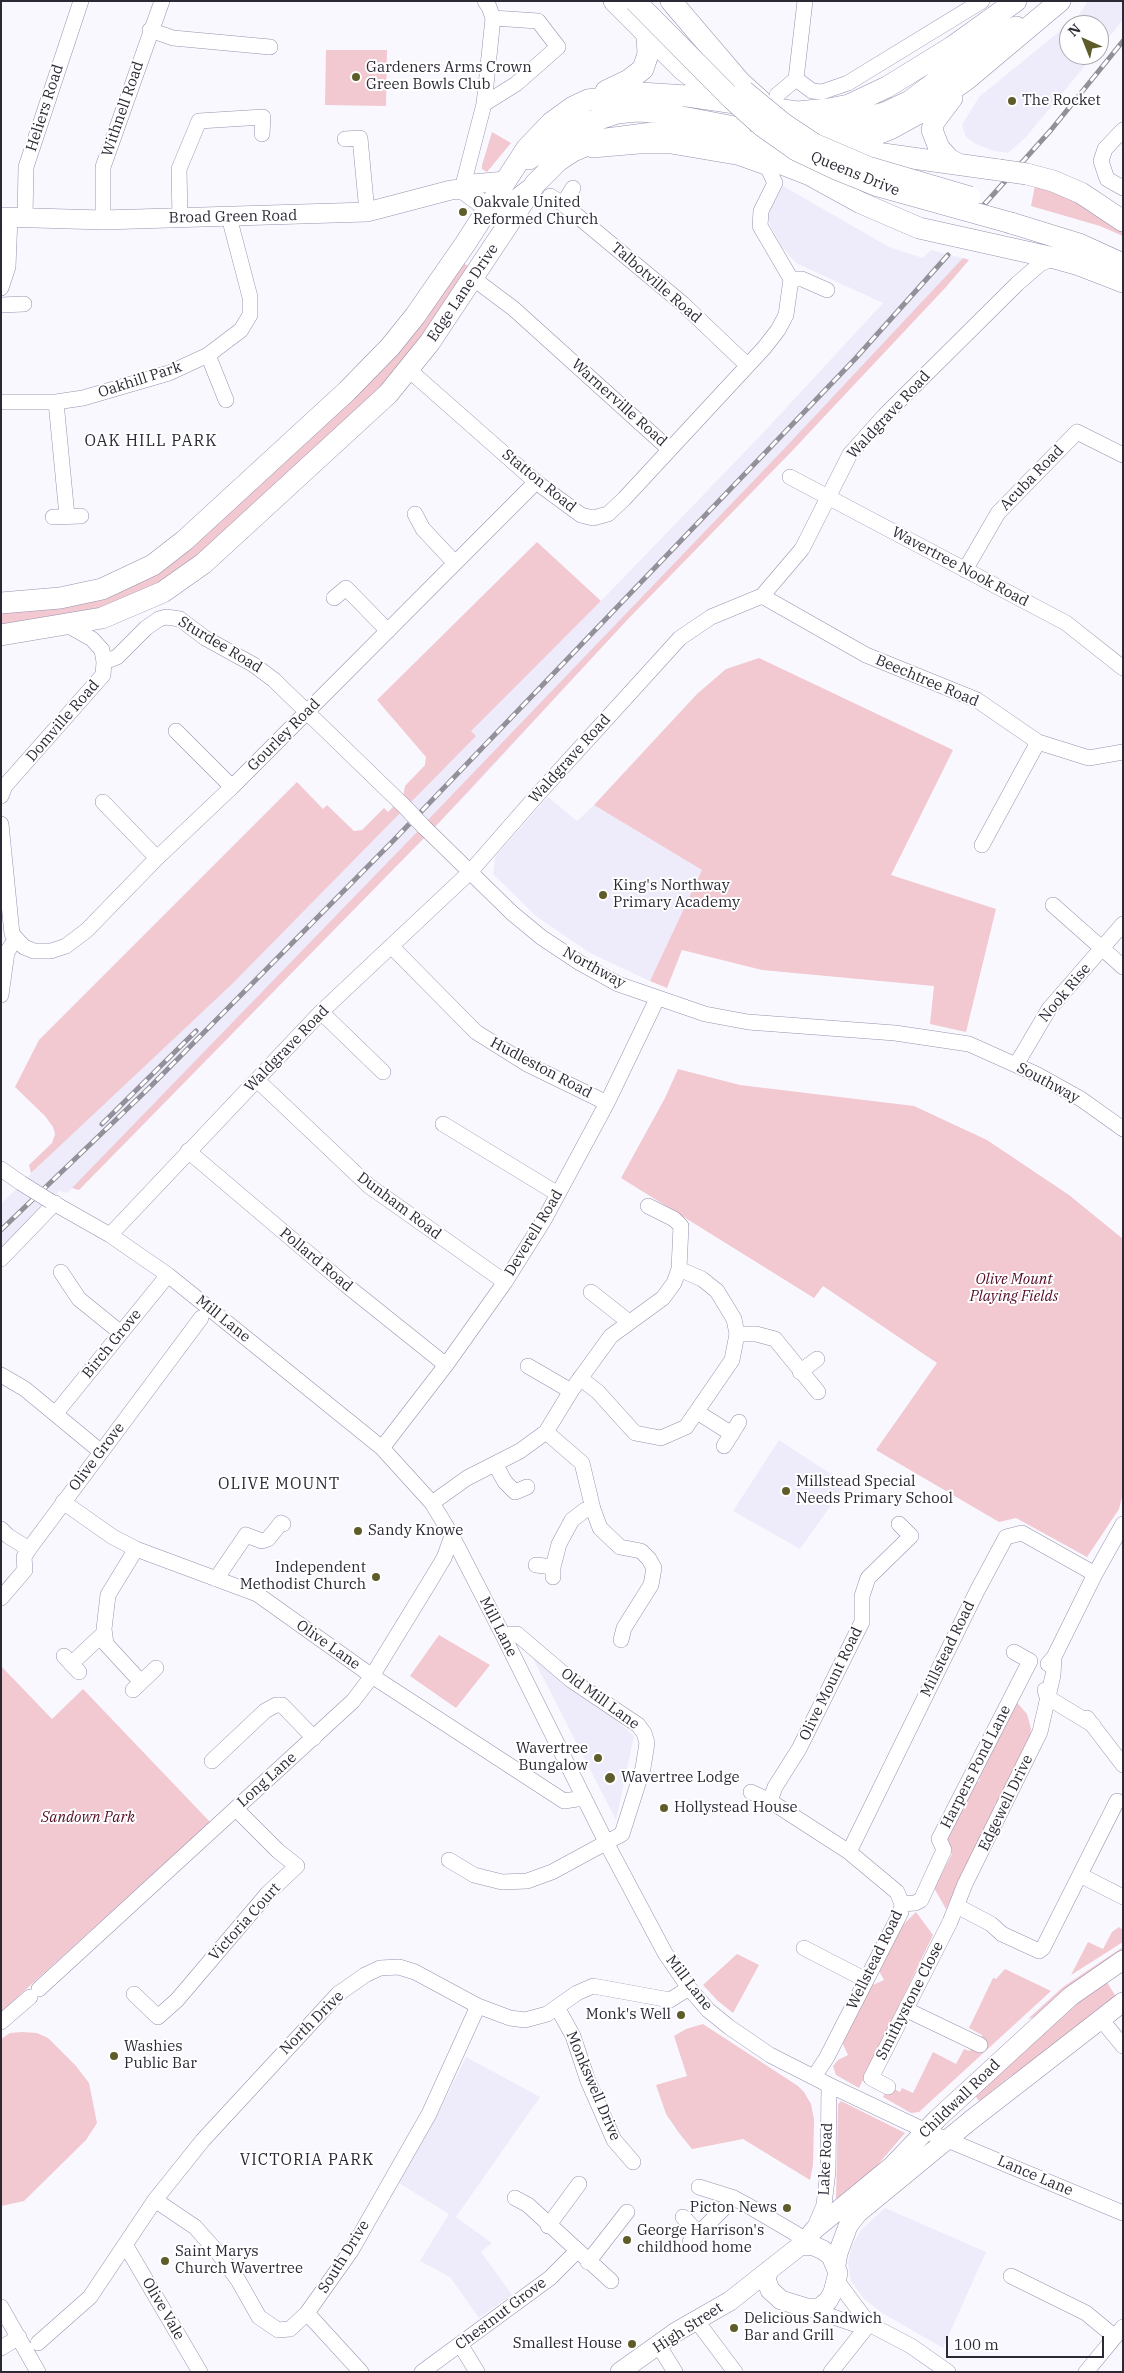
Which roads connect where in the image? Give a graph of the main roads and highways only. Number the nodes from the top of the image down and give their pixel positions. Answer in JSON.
{"nodes":[{"id":1,"x":614,"y":1,"type":"edge"},
{"id":2,"x":654,"y":1,"type":"edge"},
{"id":3,"x":666,"y":1,"type":"edge"},
{"id":4,"x":671,"y":1,"type":"edge"},
{"id":5,"x":1016,"y":1,"type":"edge"},
{"id":6,"x":1060,"y":1,"type":"edge"},
{"id":7,"x":638,"y":19,"type":"edge"},
{"id":8,"x":711,"y":46,"type":"junction"},
{"id":9,"x":966,"y":80,"type":"junction"},
{"id":10,"x":740,"y":82,"type":"junction"},
{"id":11,"x":588,"y":100,"type":"junction"},
{"id":12,"x":774,"y":102,"type":"junction"},
{"id":13,"x":825,"y":110,"type":"junction"},
{"id":14,"x":729,"y":119,"type":"junction"},
{"id":15,"x":799,"y":138,"type":"junction"},
{"id":16,"x":768,"y":139,"type":"junction"},
{"id":17,"x":832,"y":144,"type":"junction"},
{"id":18,"x":876,"y":153,"type":"junction"},
{"id":19,"x":958,"y":164,"type":"junction"},
{"id":20,"x":810,"y":175,"type":"junction"},
{"id":21,"x":510,"y":176,"type":"junction"},
{"id":22,"x":462,"y":189,"type":"junction"},
{"id":23,"x":839,"y":190,"type":"junction"},
{"id":24,"x":550,"y":195,"type":"junction"},
{"id":25,"x":858,"y":201,"type":"junction"},
{"id":26,"x":488,"y":208,"type":"junction"},
{"id":27,"x":1013,"y":216,"type":"junction"},
{"id":28,"x":12,"y":217,"type":"edge"},
{"id":29,"x":1123,"y":221,"type":"edge"},
{"id":30,"x":1123,"y":247,"type":"edge"},
{"id":31,"x":1123,"y":264,"type":"edge"},
{"id":32,"x":1123,"y":282,"type":"edge"},
{"id":33,"x":1,"y":604,"type":"edge"},
{"id":34,"x":1,"y":635,"type":"edge"},
{"id":35,"x":1123,"y":1960,"type":"edge"},
{"id":36,"x":1123,"y":2002,"type":"edge"},
{"id":37,"x":806,"y":2240,"type":"junction"},
{"id":38,"x":769,"y":2270,"type":"junction"},
{"id":39,"x":836,"y":2273,"type":"junction"},
{"id":40,"x":781,"y":2300,"type":"junction"},
{"id":41,"x":730,"y":2301,"type":"junction"},
{"id":42,"x":620,"y":2372,"type":"edge"}],
"edges":[{"from":1,"to":7,"type":"highway"},
{"from":2,"to":27,"type":"highway","name":"Queens Drive","bridge":true},
{"from":3,"to":7,"type":"highway"},
{"from":4,"to":8,"type":"highway"},
{"from":5,"to":13,"type":"highway"},
{"from":6,"to":9,"type":"highway"},
{"from":6,"to":15,"type":"highway"},
{"from":7,"to":11,"type":"highway"},
{"from":7,"to":14,"type":"highway"},
{"from":7,"to":27,"type":"highway","name":"Queens Drive","bridge":true},
{"from":8,"to":10,"type":"highway"},
{"from":8,"to":12,"type":"highway"},
{"from":9,"to":17,"type":"highway"},
{"from":9,"to":19,"type":"highway"},
{"from":10,"to":12,"type":"highway"},
{"from":10,"to":14,"type":"highway"},
{"from":11,"to":14,"type":"highway","name":"Edge Lane Drive"},
{"from":11,"to":21,"type":"highway","name":"Edge Lane Drive"},
{"from":12,"to":13,"type":"highway"},
{"from":12,"to":14,"type":"highway"},
{"from":12,"to":15,"type":"highway"},
{"from":13,"to":15,"type":"highway"},
{"from":14,"to":15,"type":"highway"},
{"from":14,"to":16,"type":"highway"},
{"from":14,"to":20,"type":"highway"},
{"from":14,"to":21,"type":"highway"},
{"from":14,"to":24,"type":"highway","name":"Edge Lane Drive"},
{"from":15,"to":16,"type":"highway"},
{"from":15,"to":17,"type":"highway"},
{"from":15,"to":23,"type":"highway"},
{"from":16,"to":20,"type":"highway"},
{"from":17,"to":18,"type":"highway"},
{"from":18,"to":19,"type":"highway"},
{"from":18,"to":25,"type":"highway"},
{"from":19,"to":29,"type":"highway","bridge":true},
{"from":20,"to":23,"type":"highway"},
{"from":21,"to":22,"type":"main road","name":"Broad Green Road"},
{"from":21,"to":26,"type":"highway","name":"Edge Lane Drive"},
{"from":22,"to":26,"type":"main road"},
{"from":22,"to":28,"type":"main road","name":"Broad Green Road"},
{"from":23,"to":25,"type":"highway"},
{"from":24,"to":26,"type":"main road"},
{"from":24,"to":34,"type":"highway","name":"Edge Lane Drive"},
{"from":25,"to":32,"type":"highway"},
{"from":26,"to":33,"type":"highway","name":"Edge Lane Drive"},
{"from":27,"to":30,"type":"highway","name":"Queens Drive"},
{"from":27,"to":31,"type":"highway","name":"Queens Drive"},
{"from":35,"to":37,"type":"main road","name":"Childwall Road"},
{"from":36,"to":39,"type":"main road","name":"Childwall Road"},
{"from":37,"to":38,"type":"main road"},
{"from":37,"to":39,"type":"main road"},
{"from":38,"to":40,"type":"main road"},
{"from":38,"to":41,"type":"main road","name":"High Street"},
{"from":39,"to":40,"type":"main road"},
{"from":40,"to":41,"type":"main road","name":"High Street"},
{"from":41,"to":42,"type":"main road","name":"High Street"}]}
